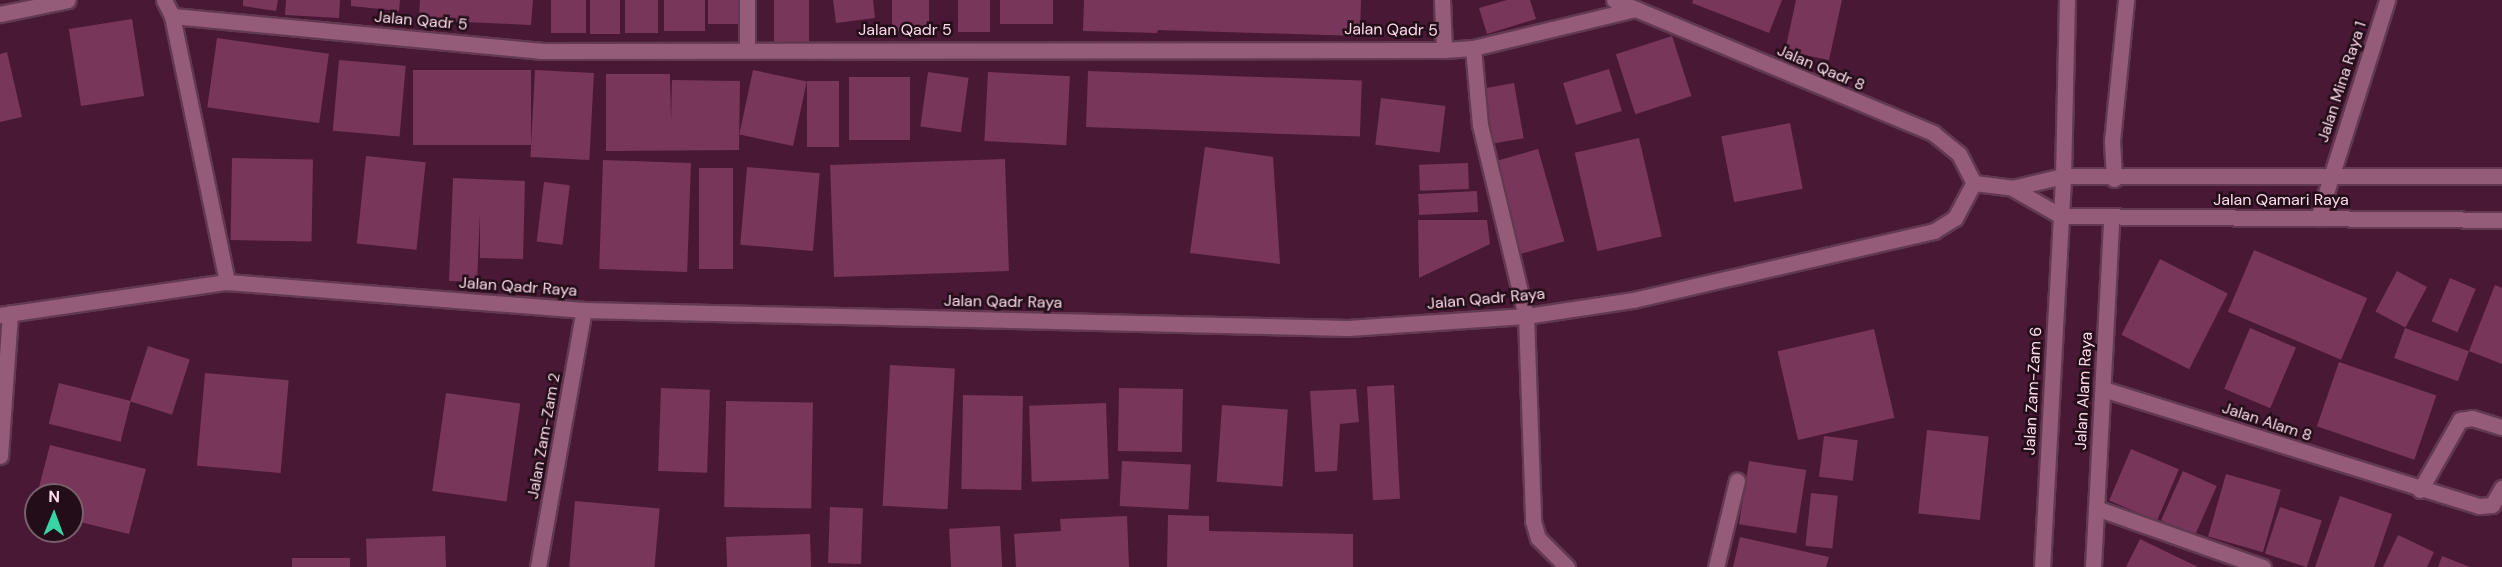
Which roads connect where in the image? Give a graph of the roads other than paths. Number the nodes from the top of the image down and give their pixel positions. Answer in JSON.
{"nodes":[{"id":1,"x":68,"y":0,"type":"edge"},
{"id":2,"x":165,"y":0,"type":"edge"},
{"id":3,"x":747,"y":0,"type":"edge"},
{"id":4,"x":1442,"y":0,"type":"edge"},
{"id":5,"x":1614,"y":0,"type":"edge"},
{"id":6,"x":2067,"y":0,"type":"edge"},
{"id":7,"x":2126,"y":0,"type":"edge"},
{"id":8,"x":2387,"y":0,"type":"edge"},
{"id":9,"x":1635,"y":9,"type":"junction"},
{"id":10,"x":0,"y":14,"type":"edge"},
{"id":11,"x":171,"y":16,"type":"junction"},
{"id":12,"x":747,"y":48,"type":"junction"},
{"id":13,"x":1473,"y":48,"type":"junction"},
{"id":14,"x":1444,"y":50,"type":"junction"},
{"id":15,"x":2331,"y":175,"type":"junction"},
{"id":16,"x":2063,"y":176,"type":"junction"},
{"id":17,"x":2502,"y":176,"type":"edge"},
{"id":18,"x":2114,"y":179,"type":"junction"},
{"id":19,"x":1974,"y":183,"type":"junction"},
{"id":20,"x":2012,"y":188,"type":"junction"},
{"id":21,"x":2061,"y":216,"type":"junction"},
{"id":22,"x":2111,"y":218,"type":"junction"},
{"id":23,"x":2318,"y":218,"type":"junction"},
{"id":24,"x":2502,"y":220,"type":"edge"},
{"id":25,"x":227,"y":282,"type":"junction"},
{"id":26,"x":584,"y":310,"type":"junction"},
{"id":27,"x":5,"y":314,"type":"edge"},
{"id":28,"x":1526,"y":316,"type":"junction"},
{"id":29,"x":2103,"y":388,"type":"junction"},
{"id":30,"x":2502,"y":427,"type":"edge"},
{"id":31,"x":0,"y":456,"type":"edge"},
{"id":32,"x":1737,"y":480,"type":"dead end"},
{"id":33,"x":2502,"y":488,"type":"edge"},
{"id":34,"x":2420,"y":490,"type":"junction"},
{"id":35,"x":2096,"y":508,"type":"junction"},
{"id":36,"x":538,"y":567,"type":"edge"},
{"id":37,"x":1567,"y":567,"type":"edge"},
{"id":38,"x":1716,"y":567,"type":"edge"},
{"id":39,"x":2042,"y":567,"type":"edge"},
{"id":40,"x":2093,"y":567,"type":"edge"},
{"id":41,"x":2263,"y":567,"type":"edge"}],
"edges":[{"from":1,"to":10,"type":"street"},
{"from":2,"to":11,"type":"street"},
{"from":3,"to":12,"type":"street"},
{"from":4,"to":14,"type":"street"},
{"from":5,"to":9,"type":"street","name":"Jalan Qadr 8"},
{"from":6,"to":16,"type":"street","name":"Jalan Zam-Zam 6"},
{"from":7,"to":18,"type":"street"},
{"from":8,"to":15,"type":"street","name":"Jalan Mina Raya 1"},
{"from":9,"to":13,"type":"street","name":"Jalan Qadr 5"},
{"from":9,"to":19,"type":"street","name":"Jalan Qadr 8"},
{"from":11,"to":12,"type":"street","name":"Jalan Qadr 5"},
{"from":11,"to":25,"type":"street"},
{"from":12,"to":14,"type":"street","name":"Jalan Qadr 5"},
{"from":13,"to":14,"type":"street","name":"Jalan Qadr 5"},
{"from":13,"to":28,"type":"street"},
{"from":15,"to":17,"type":"street","name":"Jalan Qamari Raya"},
{"from":15,"to":18,"type":"street","name":"Jalan Qamari Raya"},
{"from":15,"to":23,"type":"street","name":"Jalan Mina Raya 1"},
{"from":16,"to":18,"type":"street","name":"Jalan Qamari Raya"},
{"from":16,"to":20,"type":"street","name":"Jalan Qamari Raya"},
{"from":16,"to":21,"type":"street","name":"Jalan Zam-Zam 6"},
{"from":19,"to":20,"type":"street"},
{"from":19,"to":28,"type":"street","name":"Jalan Qadr Raya"},
{"from":20,"to":21,"type":"street"},
{"from":21,"to":22,"type":"street","name":"Jalan Qamari Raya"},
{"from":21,"to":39,"type":"street","name":"Jalan Zam-Zam 6"},
{"from":22,"to":23,"type":"street","name":"Jalan Qamari Raya"},
{"from":22,"to":29,"type":"street","name":"Jalan Alam Raya"},
{"from":23,"to":24,"type":"street","name":"Jalan Qamari Raya"},
{"from":25,"to":26,"type":"street","name":"Jalan Qadr Raya"},
{"from":25,"to":27,"type":"street","name":"Jalan Qadr Raya"},
{"from":26,"to":28,"type":"street","name":"Jalan Qadr Raya"},
{"from":26,"to":36,"type":"street","name":"Jalan Zam-Zam 2"},
{"from":27,"to":31,"type":"street"},
{"from":28,"to":37,"type":"street"},
{"from":29,"to":34,"type":"street","name":"Jalan Alam 8"},
{"from":29,"to":35,"type":"street","name":"Jalan Alam Raya"},
{"from":30,"to":34,"type":"street"},
{"from":32,"to":38,"type":"street"},
{"from":33,"to":34,"type":"street","name":"Jalan Alam 8"},
{"from":35,"to":40,"type":"street","name":"Jalan Alam Raya"},
{"from":35,"to":41,"type":"street"}]}
